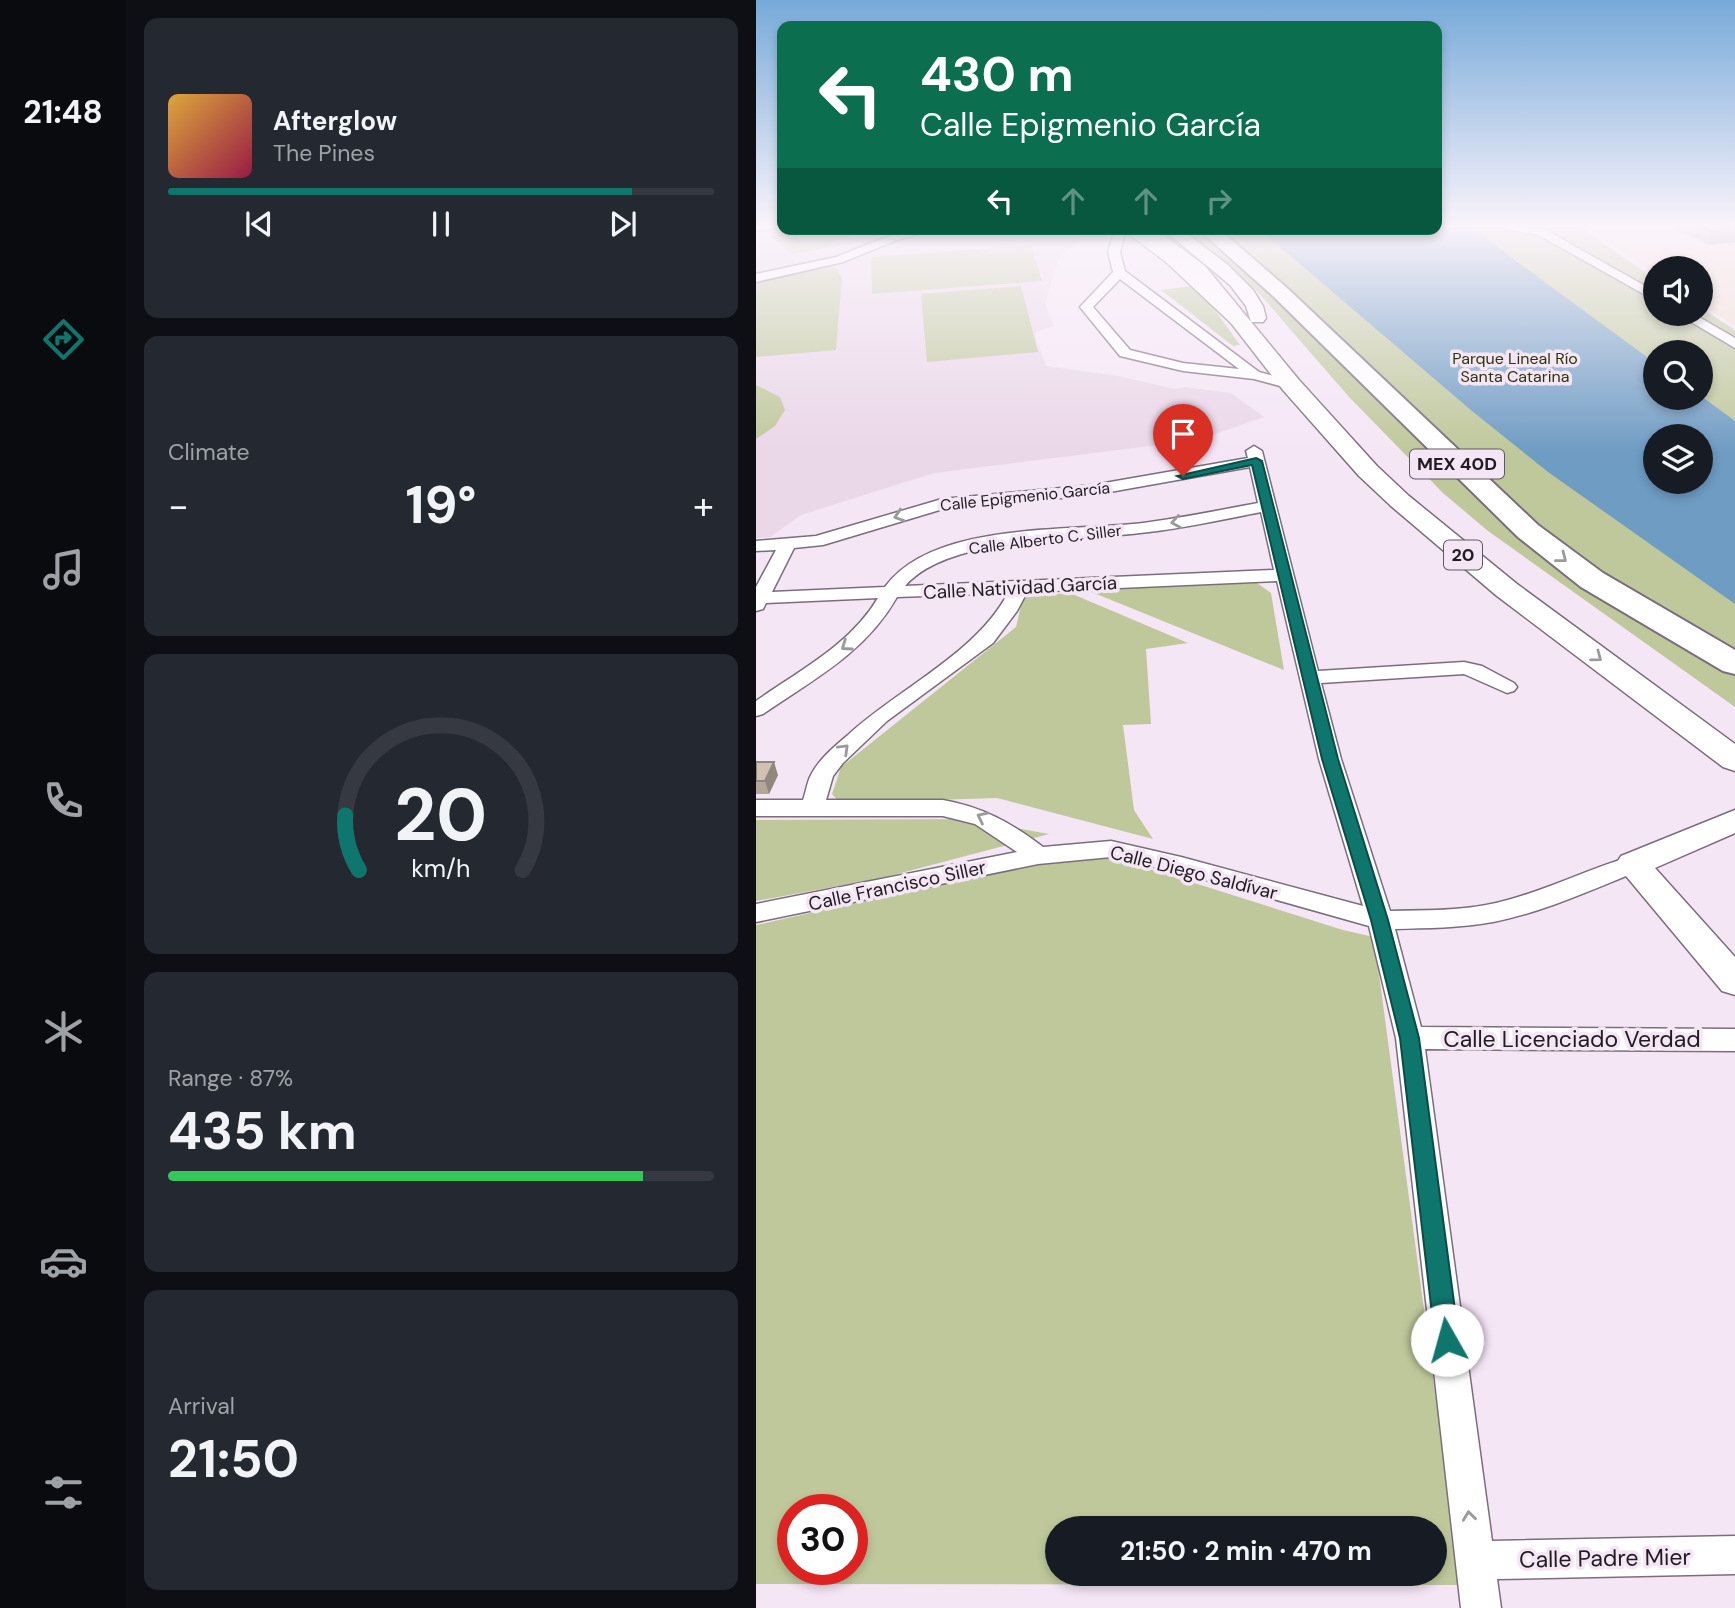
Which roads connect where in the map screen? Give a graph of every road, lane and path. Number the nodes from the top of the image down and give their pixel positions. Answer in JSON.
{"nodes":[{"id":1,"x":1091,"y":302,"type":"edge"},
{"id":2,"x":1158,"y":302,"type":"edge"},
{"id":3,"x":1229,"y":302,"type":"edge"},
{"id":4,"x":1232,"y":302,"type":"edge"},
{"id":5,"x":1235,"y":302,"type":"edge"},
{"id":6,"x":1252,"y":302,"type":"edge"},
{"id":7,"x":1290,"y":302,"type":"edge"},
{"id":8,"x":1308,"y":302,"type":"edge"},
{"id":9,"x":1243,"y":313,"type":"junction"},
{"id":10,"x":1704,"y":326,"type":"edge"},
{"id":11,"x":1735,"y":344,"type":"edge"},
{"id":12,"x":1255,"y":374,"type":"junction"},
{"id":13,"x":1291,"y":385,"type":"junction"},
{"id":14,"x":1267,"y":506,"type":"junction"},
{"id":15,"x":756,"y":545,"type":"edge"},
{"id":16,"x":787,"y":545,"type":"junction"},
{"id":17,"x":1284,"y":575,"type":"junction"},
{"id":18,"x":1020,"y":587,"type":"junction"},
{"id":19,"x":887,"y":593,"type":"junction"},
{"id":20,"x":757,"y":600,"type":"edge"},
{"id":21,"x":1735,"y":642,"type":"edge"},
{"id":22,"x":1735,"y":664,"type":"edge"},
{"id":23,"x":1310,"y":678,"type":"junction"},
{"id":24,"x":1507,"y":687,"type":"dead end"},
{"id":25,"x":756,"y":710,"type":"edge"},
{"id":26,"x":1735,"y":733,"type":"edge"},
{"id":27,"x":1735,"y":760,"type":"edge"},
{"id":28,"x":813,"y":807,"type":"junction"},
{"id":29,"x":756,"y":808,"type":"edge"},
{"id":30,"x":1735,"y":821,"type":"edge"},
{"id":31,"x":1038,"y":856,"type":"junction"},
{"id":32,"x":1633,"y":864,"type":"junction"},
{"id":33,"x":756,"y":913,"type":"edge"},
{"id":34,"x":1380,"y":920,"type":"junction"},
{"id":35,"x":1735,"y":981,"type":"edge"},
{"id":36,"x":1410,"y":1038,"type":"junction"},
{"id":37,"x":1735,"y":1040,"type":"edge"},
{"id":38,"x":1735,"y":1555,"type":"edge"},
{"id":39,"x":1475,"y":1560,"type":"junction"},
{"id":40,"x":1481,"y":1608,"type":"edge"}],
"edges":[{"from":1,"to":12,"type":"street"},
{"from":2,"to":12,"type":"street"},
{"from":3,"to":9,"type":"main road","number":"20"},
{"from":4,"to":9,"type":"main road","number":"20"},
{"from":5,"to":9,"type":"main road","number":"20"},
{"from":6,"to":9,"type":"main road","number":"20"},
{"from":7,"to":22,"type":"highway","number":"MEX 40D","one_way":true},
{"from":8,"to":21,"type":"highway","number":"MEX 40D"},
{"from":9,"to":13,"type":"main road","number":"20"},
{"from":9,"to":26,"type":"main road","number":"20"},
{"from":10,"to":11,"type":"street"},
{"from":12,"to":13,"type":"street"},
{"from":13,"to":27,"type":"main road","number":"20","one_way":true},
{"from":14,"to":16,"type":"street","name":"Calle Epigmenio García","one_way":true},
{"from":14,"to":17,"type":"street"},
{"from":14,"to":19,"type":"street","name":"Calle Alberto C. Siller","one_way":true},
{"from":15,"to":16,"type":"street","name":"Calle Epigmenio García"},
{"from":16,"to":20,"type":"street"},
{"from":17,"to":18,"type":"street","name":"Calle Natividad García"},
{"from":17,"to":23,"type":"street"},
{"from":18,"to":19,"type":"street","name":"Calle Natividad García"},
{"from":28,"to":18,"type":"street","one_way":true},
{"from":19,"to":20,"type":"street","name":"Calle Natividad García"},
{"from":19,"to":25,"type":"street","name":"Calle Alberto C. Siller","one_way":true},
{"from":23,"to":24,"type":"street"},
{"from":23,"to":34,"type":"street"},
{"from":28,"to":29,"type":"street"},
{"from":31,"to":28,"type":"street","one_way":true},
{"from":30,"to":32,"type":"main road"},
{"from":31,"to":33,"type":"street","name":"Calle Francisco Siller"},
{"from":31,"to":34,"type":"street","name":"Calle Diego Saldívar"},
{"from":32,"to":34,"type":"street","name":"Calle Diego Saldívar"},
{"from":32,"to":35,"type":"main road"},
{"from":34,"to":36,"type":"street"},
{"from":36,"to":37,"type":"street","name":"Calle Licenciado Verdad"},
{"from":39,"to":36,"type":"street","one_way":true},
{"from":38,"to":39,"type":"street","name":"Calle Padre Mier"},
{"from":39,"to":40,"type":"street"}]}
